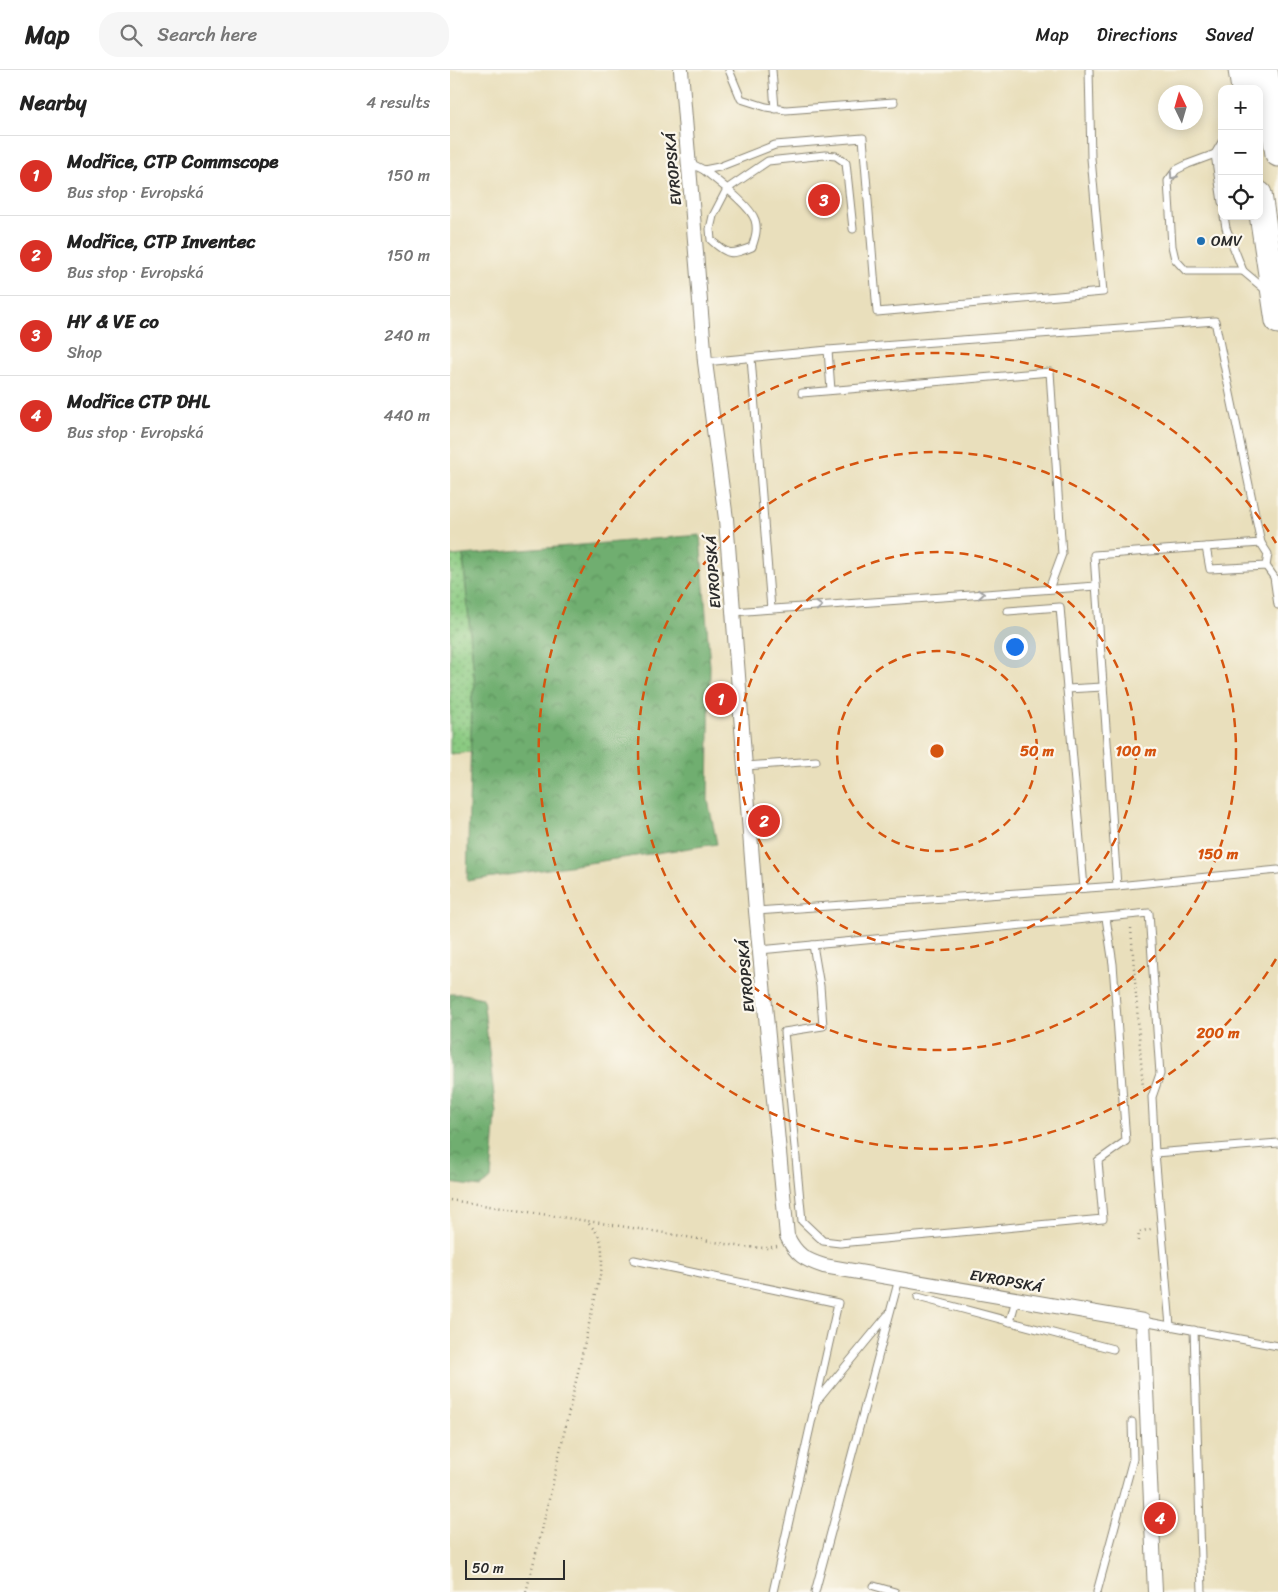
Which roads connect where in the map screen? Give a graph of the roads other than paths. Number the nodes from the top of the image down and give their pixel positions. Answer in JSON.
{"nodes":[{"id":1,"x":681,"y":70,"type":"edge"},
{"id":2,"x":729,"y":70,"type":"edge"},
{"id":3,"x":772,"y":70,"type":"edge"},
{"id":4,"x":1089,"y":70,"type":"edge"},
{"id":5,"x":1265,"y":70,"type":"edge"},
{"id":6,"x":894,"y":102,"type":"dead end"},
{"id":7,"x":775,"y":108,"type":"junction"},
{"id":8,"x":1218,"y":149,"type":"edge"},
{"id":9,"x":1215,"y":154,"type":"junction"},
{"id":10,"x":1278,"y":154,"type":"edge"},
{"id":11,"x":688,"y":162,"type":"junction"},
{"id":12,"x":704,"y":170,"type":"junction"},
{"id":13,"x":1218,"y":175,"type":"edge"},
{"id":14,"x":727,"y":189,"type":"junction"},
{"id":15,"x":1225,"y":220,"type":"edge"},
{"id":16,"x":1263,"y":220,"type":"edge"},
{"id":17,"x":853,"y":229,"type":"dead end"},
{"id":18,"x":1242,"y":271,"type":"junction"},
{"id":19,"x":1276,"y":309,"type":"edge"},
{"id":20,"x":828,"y":350,"type":"junction"},
{"id":21,"x":751,"y":358,"type":"junction"},
{"id":22,"x":705,"y":362,"type":"junction"},
{"id":23,"x":831,"y":390,"type":"junction"},
{"id":24,"x":802,"y":393,"type":"dead end"},
{"id":25,"x":1261,"y":543,"type":"junction"},
{"id":26,"x":1206,"y":547,"type":"junction"},
{"id":27,"x":1266,"y":566,"type":"junction"},
{"id":28,"x":1096,"y":586,"type":"junction"},
{"id":29,"x":1049,"y":589,"type":"junction"},
{"id":30,"x":1278,"y":606,"type":"edge"},
{"id":31,"x":771,"y":609,"type":"junction"},
{"id":32,"x":1008,"y":611,"type":"dead end"},
{"id":33,"x":733,"y":612,"type":"junction"},
{"id":34,"x":1103,"y":687,"type":"junction"},
{"id":35,"x":1067,"y":690,"type":"junction"},
{"id":36,"x":816,"y":761,"type":"dead end"},
{"id":37,"x":744,"y":766,"type":"junction"},
{"id":38,"x":1278,"y":870,"type":"edge"},
{"id":39,"x":1117,"y":886,"type":"junction"},
{"id":40,"x":1084,"y":888,"type":"junction"},
{"id":41,"x":756,"y":911,"type":"junction"},
{"id":42,"x":1106,"y":918,"type":"junction"},
{"id":43,"x":813,"y":945,"type":"junction"},
{"id":44,"x":760,"y":950,"type":"junction"},
{"id":45,"x":1278,"y":1143,"type":"edge"},
{"id":46,"x":1155,"y":1154,"type":"junction"},
{"id":47,"x":634,"y":1260,"type":"dead end"},
{"id":48,"x":899,"y":1278,"type":"junction"},
{"id":49,"x":918,"y":1297,"type":"dead end"},
{"id":50,"x":1016,"y":1299,"type":"junction"},
{"id":51,"x":888,"y":1314,"type":"junction"},
{"id":52,"x":1143,"y":1321,"type":"junction"},
{"id":53,"x":1010,"y":1322,"type":"junction"},
{"id":54,"x":1170,"y":1326,"type":"junction"},
{"id":55,"x":1194,"y":1330,"type":"junction"},
{"id":56,"x":1278,"y":1346,"type":"edge"},
{"id":57,"x":1113,"y":1349,"type":"dead end"},
{"id":58,"x":816,"y":1402,"type":"junction"},
{"id":59,"x":1132,"y":1422,"type":"dead end"},
{"id":60,"x":874,"y":1586,"type":"dead end"},
{"id":61,"x":773,"y":1592,"type":"edge"},
{"id":62,"x":815,"y":1592,"type":"edge"},
{"id":63,"x":895,"y":1592,"type":"edge"},
{"id":64,"x":1097,"y":1592,"type":"edge"},
{"id":65,"x":1155,"y":1592,"type":"edge"},
{"id":66,"x":1202,"y":1592,"type":"edge"}],
"edges":[{"from":1,"to":11,"type":"street","name":"EVROPSKÁ"},
{"from":2,"to":7,"type":"lane"},
{"from":3,"to":7,"type":"lane"},
{"from":4,"to":12,"type":"lane"},
{"from":5,"to":10,"type":"highway"},
{"from":6,"to":7,"type":"lane"},
{"from":8,"to":9,"type":"lane"},
{"from":9,"to":13,"type":"lane"},
{"from":9,"to":18,"type":"lane","one_way":true},
{"from":11,"to":12,"type":"lane"},
{"from":11,"to":22,"type":"street","name":"EVROPSKÁ"},
{"from":12,"to":14,"type":"lane"},
{"from":14,"to":14,"type":"lane"},
{"from":14,"to":17,"type":"lane"},
{"from":15,"to":18,"type":"lane"},
{"from":16,"to":19,"type":"highway"},
{"from":18,"to":19,"type":"lane"},
{"from":20,"to":21,"type":"lane"},
{"from":20,"to":23,"type":"lane"},
{"from":20,"to":25,"type":"lane"},
{"from":21,"to":22,"type":"lane"},
{"from":21,"to":31,"type":"lane"},
{"from":22,"to":33,"type":"street","name":"EVROPSKÁ"},
{"from":23,"to":24,"type":"lane"},
{"from":23,"to":29,"type":"lane"},
{"from":25,"to":26,"type":"lane"},
{"from":25,"to":27,"type":"lane"},
{"from":26,"to":27,"type":"lane"},
{"from":26,"to":28,"type":"lane"},
{"from":27,"to":30,"type":"lane"},
{"from":28,"to":29,"type":"lane"},
{"from":28,"to":34,"type":"lane"},
{"from":31,"to":29,"type":"lane","one_way":true},
{"from":31,"to":33,"type":"lane"},
{"from":32,"to":35,"type":"lane"},
{"from":33,"to":37,"type":"street","name":"EVROPSKÁ"},
{"from":34,"to":35,"type":"lane"},
{"from":34,"to":39,"type":"lane"},
{"from":35,"to":40,"type":"lane"},
{"from":36,"to":37,"type":"lane"},
{"from":37,"to":41,"type":"street","name":"EVROPSKÁ"},
{"from":38,"to":39,"type":"lane"},
{"from":39,"to":40,"type":"lane"},
{"from":40,"to":41,"type":"lane"},
{"from":41,"to":44,"type":"street","name":"EVROPSKÁ"},
{"from":42,"to":43,"type":"lane"},
{"from":42,"to":43,"type":"lane"},
{"from":42,"to":46,"type":"lane"},
{"from":43,"to":44,"type":"lane"},
{"from":44,"to":48,"type":"street","name":"EVROPSKÁ"},
{"from":45,"to":46,"type":"lane"},
{"from":46,"to":54,"type":"lane"},
{"from":47,"to":58,"type":"lane"},
{"from":48,"to":50,"type":"street","name":"EVROPSKÁ"},
{"from":48,"to":51,"type":"lane"},
{"from":49,"to":53,"type":"lane"},
{"from":50,"to":52,"type":"street","name":"EVROPSKÁ"},
{"from":50,"to":53,"type":"lane"},
{"from":51,"to":58,"type":"lane"},
{"from":51,"to":62,"type":"lane"},
{"from":52,"to":54,"type":"lane"},
{"from":52,"to":65,"type":"street"},
{"from":53,"to":57,"type":"lane"},
{"from":54,"to":55,"type":"lane"},
{"from":55,"to":56,"type":"lane"},
{"from":55,"to":66,"type":"lane"},
{"from":58,"to":61,"type":"lane"},
{"from":59,"to":64,"type":"lane"},
{"from":60,"to":63,"type":"lane"}]}
